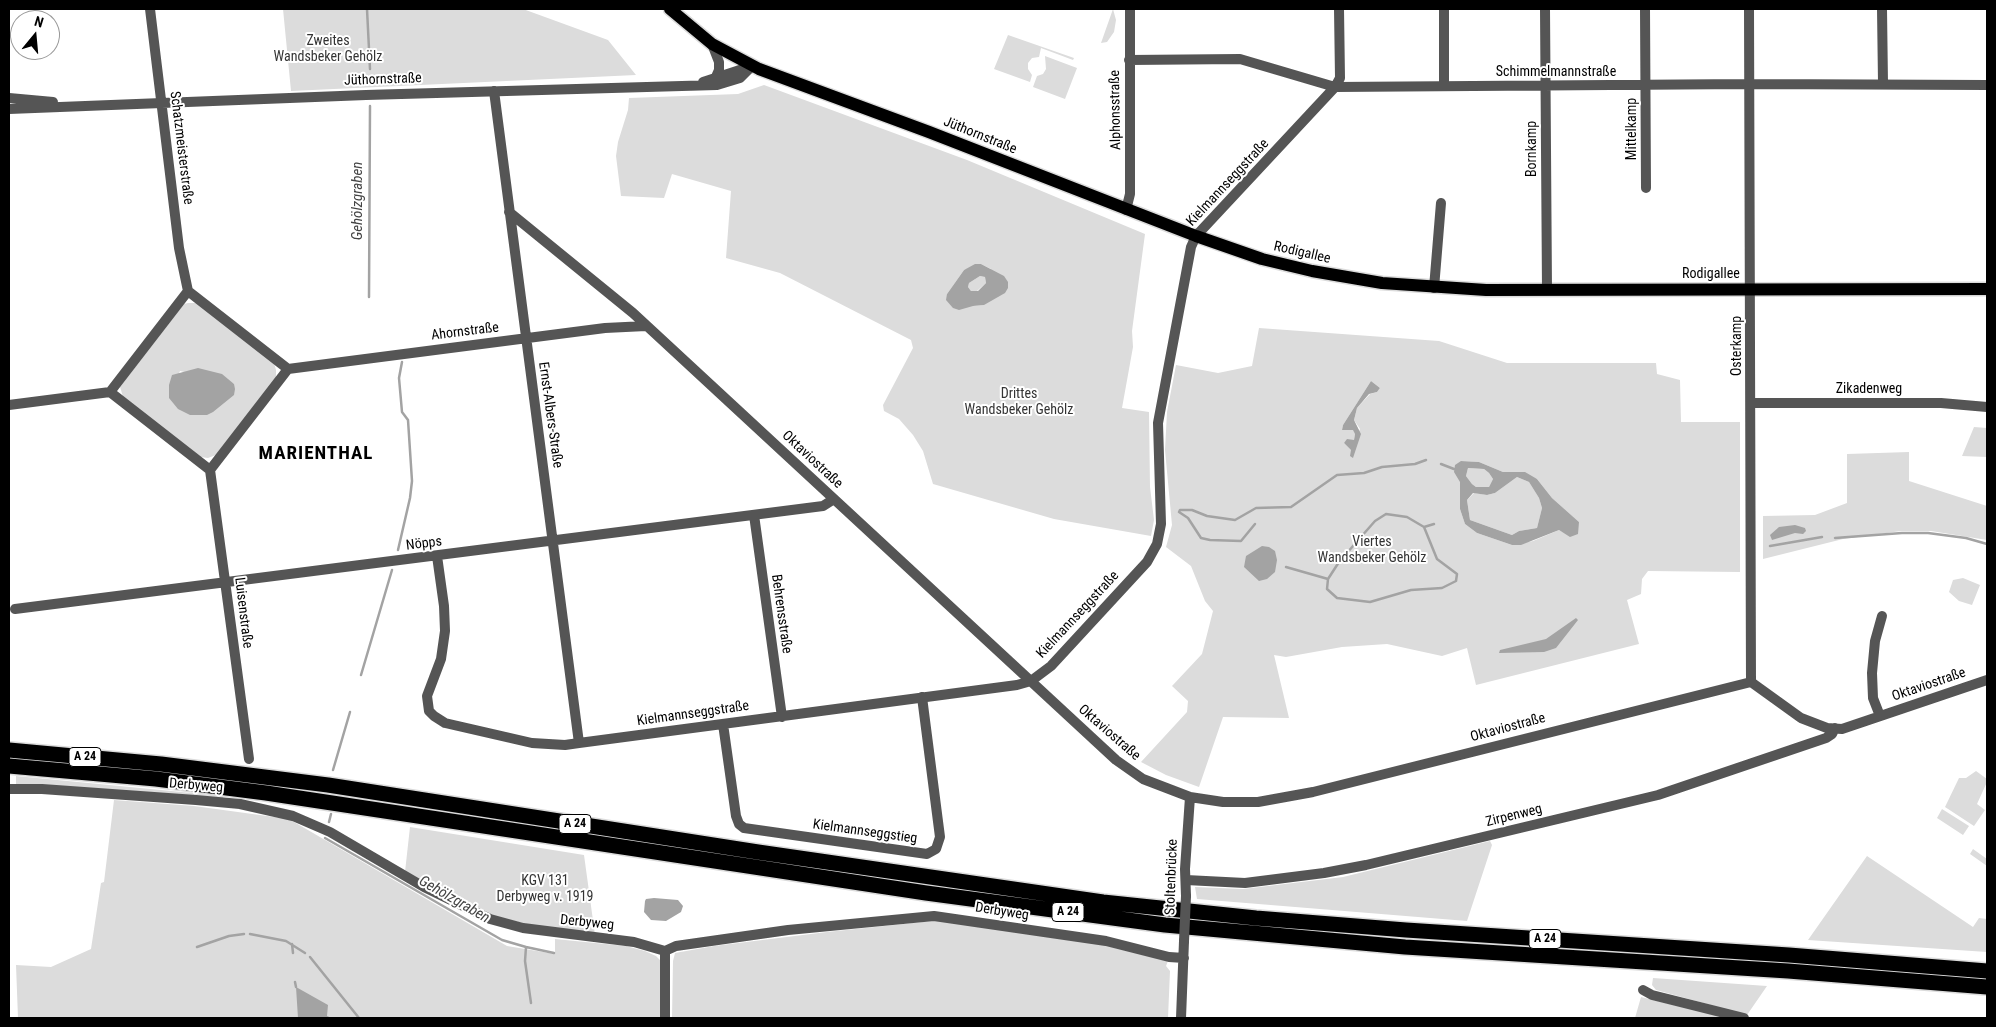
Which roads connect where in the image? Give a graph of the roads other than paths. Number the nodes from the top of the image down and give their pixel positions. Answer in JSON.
{"nodes":[{"id":1,"x":150,"y":9,"type":"edge"},
{"id":2,"x":670,"y":9,"type":"edge"},
{"id":3,"x":1130,"y":9,"type":"edge"},
{"id":4,"x":1339,"y":9,"type":"edge"},
{"id":5,"x":1444,"y":9,"type":"edge"},
{"id":6,"x":1545,"y":9,"type":"edge"},
{"id":7,"x":1645,"y":9,"type":"edge"},
{"id":8,"x":1749,"y":9,"type":"edge"},
{"id":9,"x":1882,"y":9,"type":"edge"},
{"id":10,"x":712,"y":44,"type":"junction"},
{"id":11,"x":1129,"y":60,"type":"junction"},
{"id":12,"x":752,"y":66,"type":"junction"},
{"id":13,"x":715,"y":78,"type":"junction"},
{"id":14,"x":1883,"y":83,"type":"junction"},
{"id":15,"x":1749,"y":84,"type":"junction"},
{"id":16,"x":692,"y":85,"type":"junction"},
{"id":17,"x":1444,"y":85,"type":"junction"},
{"id":18,"x":1987,"y":85,"type":"edge"},
{"id":19,"x":1646,"y":86,"type":"junction"},
{"id":20,"x":1335,"y":87,"type":"junction"},
{"id":21,"x":1545,"y":87,"type":"junction"},
{"id":22,"x":494,"y":91,"type":"junction"},
{"id":23,"x":9,"y":98,"type":"edge"},
{"id":24,"x":161,"y":102,"type":"junction"},
{"id":25,"x":76,"y":105,"type":"junction"},
{"id":26,"x":9,"y":109,"type":"edge"},
{"id":27,"x":1646,"y":188,"type":"dead end"},
{"id":28,"x":1441,"y":203,"type":"dead end"},
{"id":29,"x":1126,"y":210,"type":"junction"},
{"id":30,"x":509,"y":212,"type":"junction"},
{"id":31,"x":1196,"y":236,"type":"junction"},
{"id":32,"x":1434,"y":288,"type":"junction"},
{"id":33,"x":1750,"y":289,"type":"junction"},
{"id":34,"x":1987,"y":289,"type":"edge"},
{"id":35,"x":1547,"y":290,"type":"junction"},
{"id":36,"x":188,"y":291,"type":"junction"},
{"id":37,"x":646,"y":326,"type":"junction"},
{"id":38,"x":526,"y":338,"type":"junction"},
{"id":39,"x":288,"y":369,"type":"junction"},
{"id":40,"x":110,"y":392,"type":"junction"},
{"id":41,"x":1751,"y":403,"type":"junction"},
{"id":42,"x":9,"y":405,"type":"edge"},
{"id":43,"x":1987,"y":407,"type":"edge"},
{"id":44,"x":210,"y":470,"type":"junction"},
{"id":45,"x":834,"y":499,"type":"junction"},
{"id":46,"x":754,"y":515,"type":"junction"},
{"id":47,"x":553,"y":542,"type":"junction"},
{"id":48,"x":437,"y":556,"type":"junction"},
{"id":49,"x":225,"y":583,"type":"junction"},
{"id":50,"x":15,"y":609,"type":"dead end"},
{"id":51,"x":1882,"y":616,"type":"dead end"},
{"id":52,"x":1987,"y":680,"type":"edge"},
{"id":53,"x":1031,"y":681,"type":"junction"},
{"id":54,"x":1751,"y":682,"type":"junction"},
{"id":55,"x":922,"y":697,"type":"junction"},
{"id":56,"x":782,"y":716,"type":"junction"},
{"id":57,"x":1880,"y":716,"type":"junction"},
{"id":58,"x":723,"y":724,"type":"junction"},
{"id":59,"x":1835,"y":728,"type":"junction"},
{"id":60,"x":580,"y":743,"type":"junction"},
{"id":61,"x":9,"y":750,"type":"edge"},
{"id":62,"x":249,"y":759,"type":"dead end"},
{"id":63,"x":9,"y":766,"type":"edge"},
{"id":64,"x":9,"y":789,"type":"edge"},
{"id":65,"x":1190,"y":797,"type":"junction"},
{"id":66,"x":1186,"y":880,"type":"junction"},
{"id":67,"x":665,"y":952,"type":"junction"},
{"id":68,"x":1184,"y":958,"type":"junction"},
{"id":69,"x":1987,"y":971,"type":"edge"},
{"id":70,"x":1987,"y":987,"type":"edge"},
{"id":71,"x":1643,"y":990,"type":"dead end"},
{"id":72,"x":665,"y":1018,"type":"edge"},
{"id":73,"x":1181,"y":1018,"type":"edge"},
{"id":74,"x":1744,"y":1018,"type":"edge"}],
"edges":[{"from":1,"to":24,"type":"street","name":"Schatzmeisterstraße"},
{"from":2,"to":10,"type":"main road"},
{"from":3,"to":11,"type":"street","name":"Alphonsstraße"},
{"from":4,"to":20,"type":"street"},
{"from":5,"to":17,"type":"street"},
{"from":6,"to":21,"type":"street","name":"Bornkamp"},
{"from":7,"to":19,"type":"street","name":"Mittelkamp"},
{"from":8,"to":15,"type":"street","name":"Osterkamp"},
{"from":9,"to":14,"type":"street"},
{"from":10,"to":12,"type":"main road"},
{"from":10,"to":13,"type":"street"},
{"from":11,"to":20,"type":"street","name":"Schimmelmannstraße"},
{"from":11,"to":29,"type":"street","name":"Alphonsstraße"},
{"from":12,"to":13,"type":"street","name":"Jüthornstraße"},
{"from":12,"to":16,"type":"street","name":"Jüthornstraße"},
{"from":12,"to":29,"type":"main road","name":"Jüthornstraße"},
{"from":13,"to":16,"type":"street","name":"Jüthornstraße"},
{"from":14,"to":15,"type":"street","name":"Schimmelmannstraße"},
{"from":14,"to":18,"type":"street","name":"Schimmelmannstraße"},
{"from":15,"to":19,"type":"street","name":"Schimmelmannstraße"},
{"from":15,"to":33,"type":"street","name":"Osterkamp"},
{"from":16,"to":22,"type":"street","name":"Jüthornstraße"},
{"from":17,"to":20,"type":"street","name":"Schimmelmannstraße"},
{"from":17,"to":21,"type":"street","name":"Schimmelmannstraße"},
{"from":19,"to":21,"type":"street","name":"Schimmelmannstraße"},
{"from":19,"to":27,"type":"street","name":"Mittelkamp"},
{"from":20,"to":31,"type":"street","name":"Kielmannseggstraße"},
{"from":21,"to":35,"type":"street","name":"Bornkamp"},
{"from":22,"to":24,"type":"street","name":"Jüthornstraße"},
{"from":22,"to":30,"type":"street","name":"Ernst-Albers-Straße"},
{"from":23,"to":25,"type":"street","name":"Jüthornstraße"},
{"from":24,"to":25,"type":"street","name":"Jüthornstraße"},
{"from":24,"to":36,"type":"street","name":"Schatzmeisterstraße"},
{"from":25,"to":26,"type":"street","name":"Jüthornstraße"},
{"from":28,"to":32,"type":"street"},
{"from":29,"to":31,"type":"main road","name":"Jüthornstraße"},
{"from":30,"to":37,"type":"street","name":"Oktaviostraße"},
{"from":30,"to":38,"type":"street","name":"Ernst-Albers-Straße"},
{"from":31,"to":32,"type":"main road","name":"Rodigallee"},
{"from":31,"to":53,"type":"street","name":"Kielmannseggstraße"},
{"from":32,"to":35,"type":"main road","name":"Rodigallee"},
{"from":33,"to":34,"type":"main road","name":"Rodigallee"},
{"from":33,"to":35,"type":"main road","name":"Rodigallee"},
{"from":33,"to":41,"type":"street","name":"Osterkamp"},
{"from":36,"to":39,"type":"street"},
{"from":36,"to":40,"type":"street"},
{"from":37,"to":38,"type":"street","name":"Ahornstraße"},
{"from":37,"to":45,"type":"street","name":"Oktaviostraße"},
{"from":38,"to":39,"type":"street","name":"Ahornstraße"},
{"from":38,"to":47,"type":"street","name":"Ernst-Albers-Straße"},
{"from":39,"to":44,"type":"street"},
{"from":40,"to":42,"type":"street"},
{"from":40,"to":44,"type":"street"},
{"from":41,"to":43,"type":"street","name":"Zikadenweg"},
{"from":41,"to":54,"type":"street","name":"Osterkamp"},
{"from":44,"to":49,"type":"street","name":"Luisenstraße"},
{"from":45,"to":46,"type":"street","name":"Nöpps"},
{"from":45,"to":53,"type":"street","name":"Oktaviostraße"},
{"from":46,"to":47,"type":"street","name":"Nöpps"},
{"from":46,"to":56,"type":"street","name":"Behrensstraße"},
{"from":47,"to":48,"type":"street","name":"Nöpps"},
{"from":47,"to":60,"type":"street","name":"Ernst-Albers-Straße"},
{"from":48,"to":49,"type":"street","name":"Nöpps"},
{"from":48,"to":60,"type":"street","name":"Kielmannseggstraße"},
{"from":49,"to":50,"type":"street","name":"Nöpps"},
{"from":49,"to":62,"type":"street","name":"Luisenstraße"},
{"from":51,"to":57,"type":"street","name":"Oktaviostraße"},
{"from":52,"to":57,"type":"street","name":"Oktaviostraße"},
{"from":53,"to":55,"type":"street","name":"Kielmannseggstraße"},
{"from":53,"to":65,"type":"street","name":"Oktaviostraße"},
{"from":54,"to":59,"type":"street","name":"Oktaviostraße"},
{"from":54,"to":65,"type":"street","name":"Oktaviostraße"},
{"from":55,"to":56,"type":"street","name":"Kielmannseggstraße"},
{"from":55,"to":58,"type":"street","name":"Kielmannseggstieg"},
{"from":56,"to":58,"type":"street","name":"Kielmannseggstraße"},
{"from":57,"to":59,"type":"street","name":"Oktaviostraße"},
{"from":58,"to":60,"type":"street","name":"Kielmannseggstraße"},
{"from":59,"to":66,"type":"street","name":"Zirpenweg"},
{"from":61,"to":69,"type":"highway","number":"A 24"},
{"from":63,"to":70,"type":"highway","number":"A 24"},
{"from":64,"to":67,"type":"street","name":"Derbyweg"},
{"from":65,"to":66,"type":"street","name":"Stoltenbrücke"},
{"from":66,"to":68,"type":"street","name":"Stoltenbrücke","bridge":true},
{"from":67,"to":68,"type":"street","name":"Derbyweg"},
{"from":67,"to":72,"type":"street"},
{"from":68,"to":73,"type":"street","name":"Stoltenbrücke"},
{"from":71,"to":74,"type":"street"}]}
